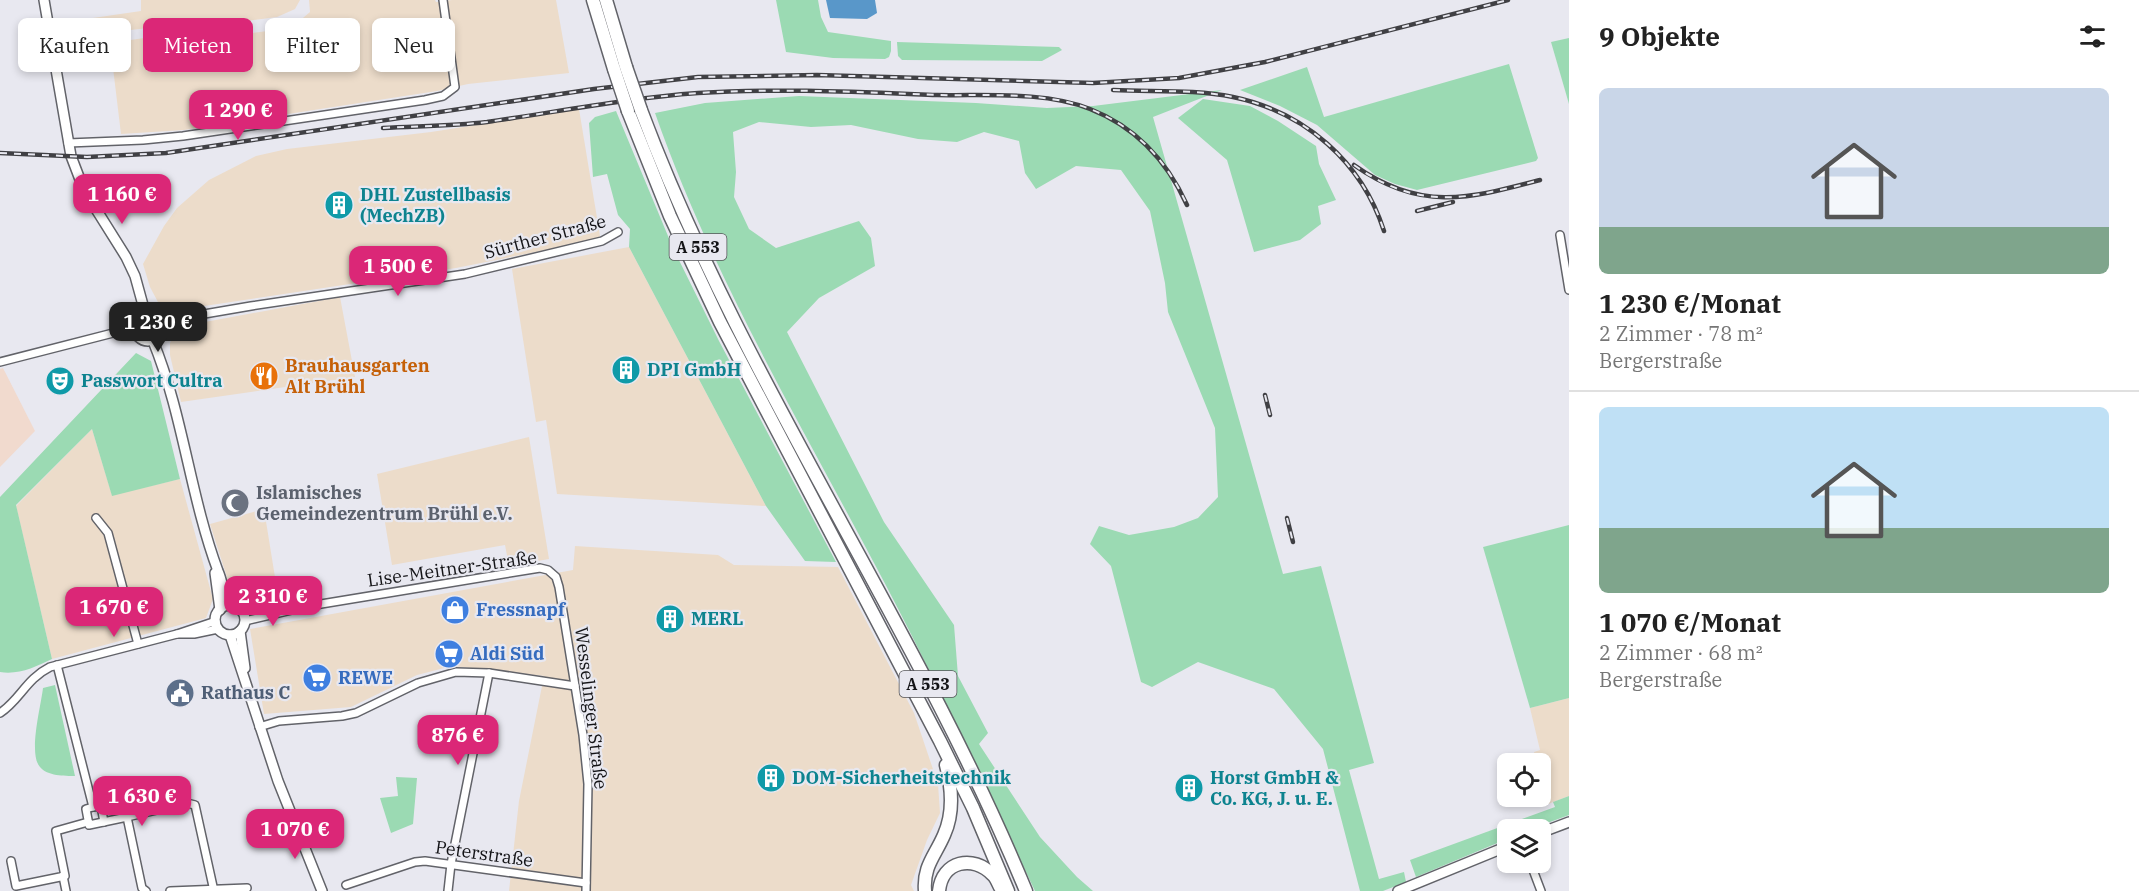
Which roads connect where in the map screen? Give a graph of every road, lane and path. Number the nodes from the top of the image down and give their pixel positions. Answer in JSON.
{"nodes":[{"id":1,"x":44,"y":0,"type":"edge"},
{"id":2,"x":443,"y":0,"type":"edge"},
{"id":3,"x":593,"y":0,"type":"edge"},
{"id":4,"x":606,"y":0,"type":"edge"},
{"id":5,"x":620,"y":68,"type":"junction"},
{"id":6,"x":635,"y":110,"type":"junction"},
{"id":7,"x":68,"y":143,"type":"junction"},
{"id":8,"x":618,"y":232,"type":"dead end"},
{"id":9,"x":1560,"y":235,"type":"dead end"},
{"id":10,"x":1566,"y":250,"type":"edge"},
{"id":11,"x":1569,"y":291,"type":"edge"},
{"id":12,"x":146,"y":316,"type":"junction"},
{"id":13,"x":161,"y":326,"type":"junction"},
{"id":14,"x":135,"y":330,"type":"junction"},
{"id":15,"x":153,"y":341,"type":"junction"},
{"id":16,"x":0,"y":362,"type":"edge"},
{"id":17,"x":96,"y":518,"type":"dead end"},
{"id":18,"x":214,"y":562,"type":"junction"},
{"id":19,"x":548,"y":570,"type":"joint"},
{"id":20,"x":230,"y":605,"type":"junction"},
{"id":21,"x":220,"y":610,"type":"junction"},
{"id":22,"x":244,"y":616,"type":"junction"},
{"id":23,"x":217,"y":625,"type":"junction"},
{"id":24,"x":240,"y":631,"type":"junction"},
{"id":25,"x":230,"y":635,"type":"junction"},
{"id":26,"x":138,"y":644,"type":"junction"},
{"id":27,"x":57,"y":665,"type":"junction"},
{"id":28,"x":489,"y":673,"type":"junction"},
{"id":29,"x":246,"y":680,"type":"junction"},
{"id":30,"x":575,"y":686,"type":"junction"},
{"id":31,"x":0,"y":712,"type":"edge"},
{"id":32,"x":259,"y":727,"type":"junction"},
{"id":33,"x":940,"y":741,"type":"junction"},
{"id":34,"x":93,"y":807,"type":"junction"},
{"id":35,"x":127,"y":817,"type":"junction"},
{"id":36,"x":88,"y":822,"type":"junction"},
{"id":37,"x":104,"y":822,"type":"junction"},
{"id":38,"x":1569,"y":822,"type":"edge"},
{"id":39,"x":1551,"y":829,"type":"edge"},
{"id":40,"x":1497,"y":850,"type":"edge"},
{"id":41,"x":11,"y":861,"type":"dead end"},
{"id":42,"x":451,"y":864,"type":"junction"},
{"id":43,"x":1534,"y":873,"type":"edge"},
{"id":44,"x":63,"y":876,"type":"junction"},
{"id":45,"x":346,"y":885,"type":"dead end"},
{"id":46,"x":586,"y":887,"type":"edge"},
{"id":47,"x":17,"y":888,"type":"edge"},
{"id":48,"x":248,"y":888,"type":"dead end"},
{"id":49,"x":66,"y":891,"type":"edge"},
{"id":50,"x":146,"y":891,"type":"edge"},
{"id":51,"x":170,"y":891,"type":"edge"},
{"id":52,"x":214,"y":891,"type":"edge"},
{"id":53,"x":322,"y":891,"type":"edge"},
{"id":54,"x":448,"y":891,"type":"edge"},
{"id":55,"x":925,"y":891,"type":"edge"},
{"id":56,"x":939,"y":891,"type":"edge"},
{"id":57,"x":1002,"y":891,"type":"edge"},
{"id":58,"x":1008,"y":891,"type":"edge"},
{"id":59,"x":1026,"y":891,"type":"edge"},
{"id":60,"x":1398,"y":891,"type":"edge"},
{"id":61,"x":1541,"y":891,"type":"edge"}],
"edges":[{"from":1,"to":7,"type":"street"},
{"from":2,"to":7,"type":"street"},
{"from":3,"to":5,"type":"highway","number":"A 553"},
{"from":4,"to":5,"type":"highway","number":"A 553"},
{"from":5,"to":6,"type":"highway","number":"A 553","bridge":true},
{"from":6,"to":33,"type":"highway","number":"A 553"},
{"from":6,"to":59,"type":"highway","number":"A 553"},
{"from":7,"to":12,"type":"street"},
{"from":8,"to":13,"type":"street","name":"Sürther Straße"},
{"from":9,"to":10,"type":"street"},
{"from":10,"to":11,"type":"street"},
{"from":12,"to":13,"type":"street"},
{"from":12,"to":14,"type":"street"},
{"from":13,"to":15,"type":"street"},
{"from":14,"to":15,"type":"street"},
{"from":14,"to":16,"type":"street"},
{"from":15,"to":18,"type":"street"},
{"from":17,"to":26,"type":"street"},
{"from":18,"to":20,"type":"street"},
{"from":18,"to":21,"type":"street"},
{"from":19,"to":22,"type":"street","name":"Lise-Meitner-Straße"},
{"from":19,"to":30,"type":"street","name":"Wesselinger Straße"},
{"from":20,"to":21,"type":"street"},
{"from":20,"to":22,"type":"street"},
{"from":21,"to":23,"type":"street"},
{"from":22,"to":24,"type":"street"},
{"from":23,"to":25,"type":"street"},
{"from":23,"to":26,"type":"street"},
{"from":24,"to":25,"type":"street"},
{"from":24,"to":29,"type":"street"},
{"from":25,"to":29,"type":"street"},
{"from":26,"to":27,"type":"street"},
{"from":27,"to":31,"type":"street"},
{"from":27,"to":34,"type":"street"},
{"from":28,"to":30,"type":"street"},
{"from":28,"to":32,"type":"street"},
{"from":28,"to":42,"type":"street"},
{"from":29,"to":32,"type":"street"},
{"from":30,"to":46,"type":"street","name":"Wesselinger Straße"},
{"from":32,"to":53,"type":"street"},
{"from":33,"to":55,"type":"highway"},
{"from":33,"to":58,"type":"highway","number":"A 553"},
{"from":34,"to":36,"type":"street"},
{"from":34,"to":37,"type":"street"},
{"from":35,"to":37,"type":"street"},
{"from":35,"to":50,"type":"street"},
{"from":35,"to":52,"type":"street"},
{"from":36,"to":37,"type":"street"},
{"from":36,"to":44,"type":"street"},
{"from":38,"to":39,"type":"street"},
{"from":40,"to":60,"type":"street"},
{"from":41,"to":47,"type":"street"},
{"from":42,"to":45,"type":"street","name":"Peterstraße"},
{"from":42,"to":46,"type":"street","name":"Peterstraße"},
{"from":42,"to":54,"type":"street"},
{"from":43,"to":61,"type":"street"},
{"from":44,"to":47,"type":"street"},
{"from":44,"to":49,"type":"street"},
{"from":48,"to":52,"type":"street"},
{"from":51,"to":52,"type":"street"},
{"from":56,"to":57,"type":"highway"}]}
